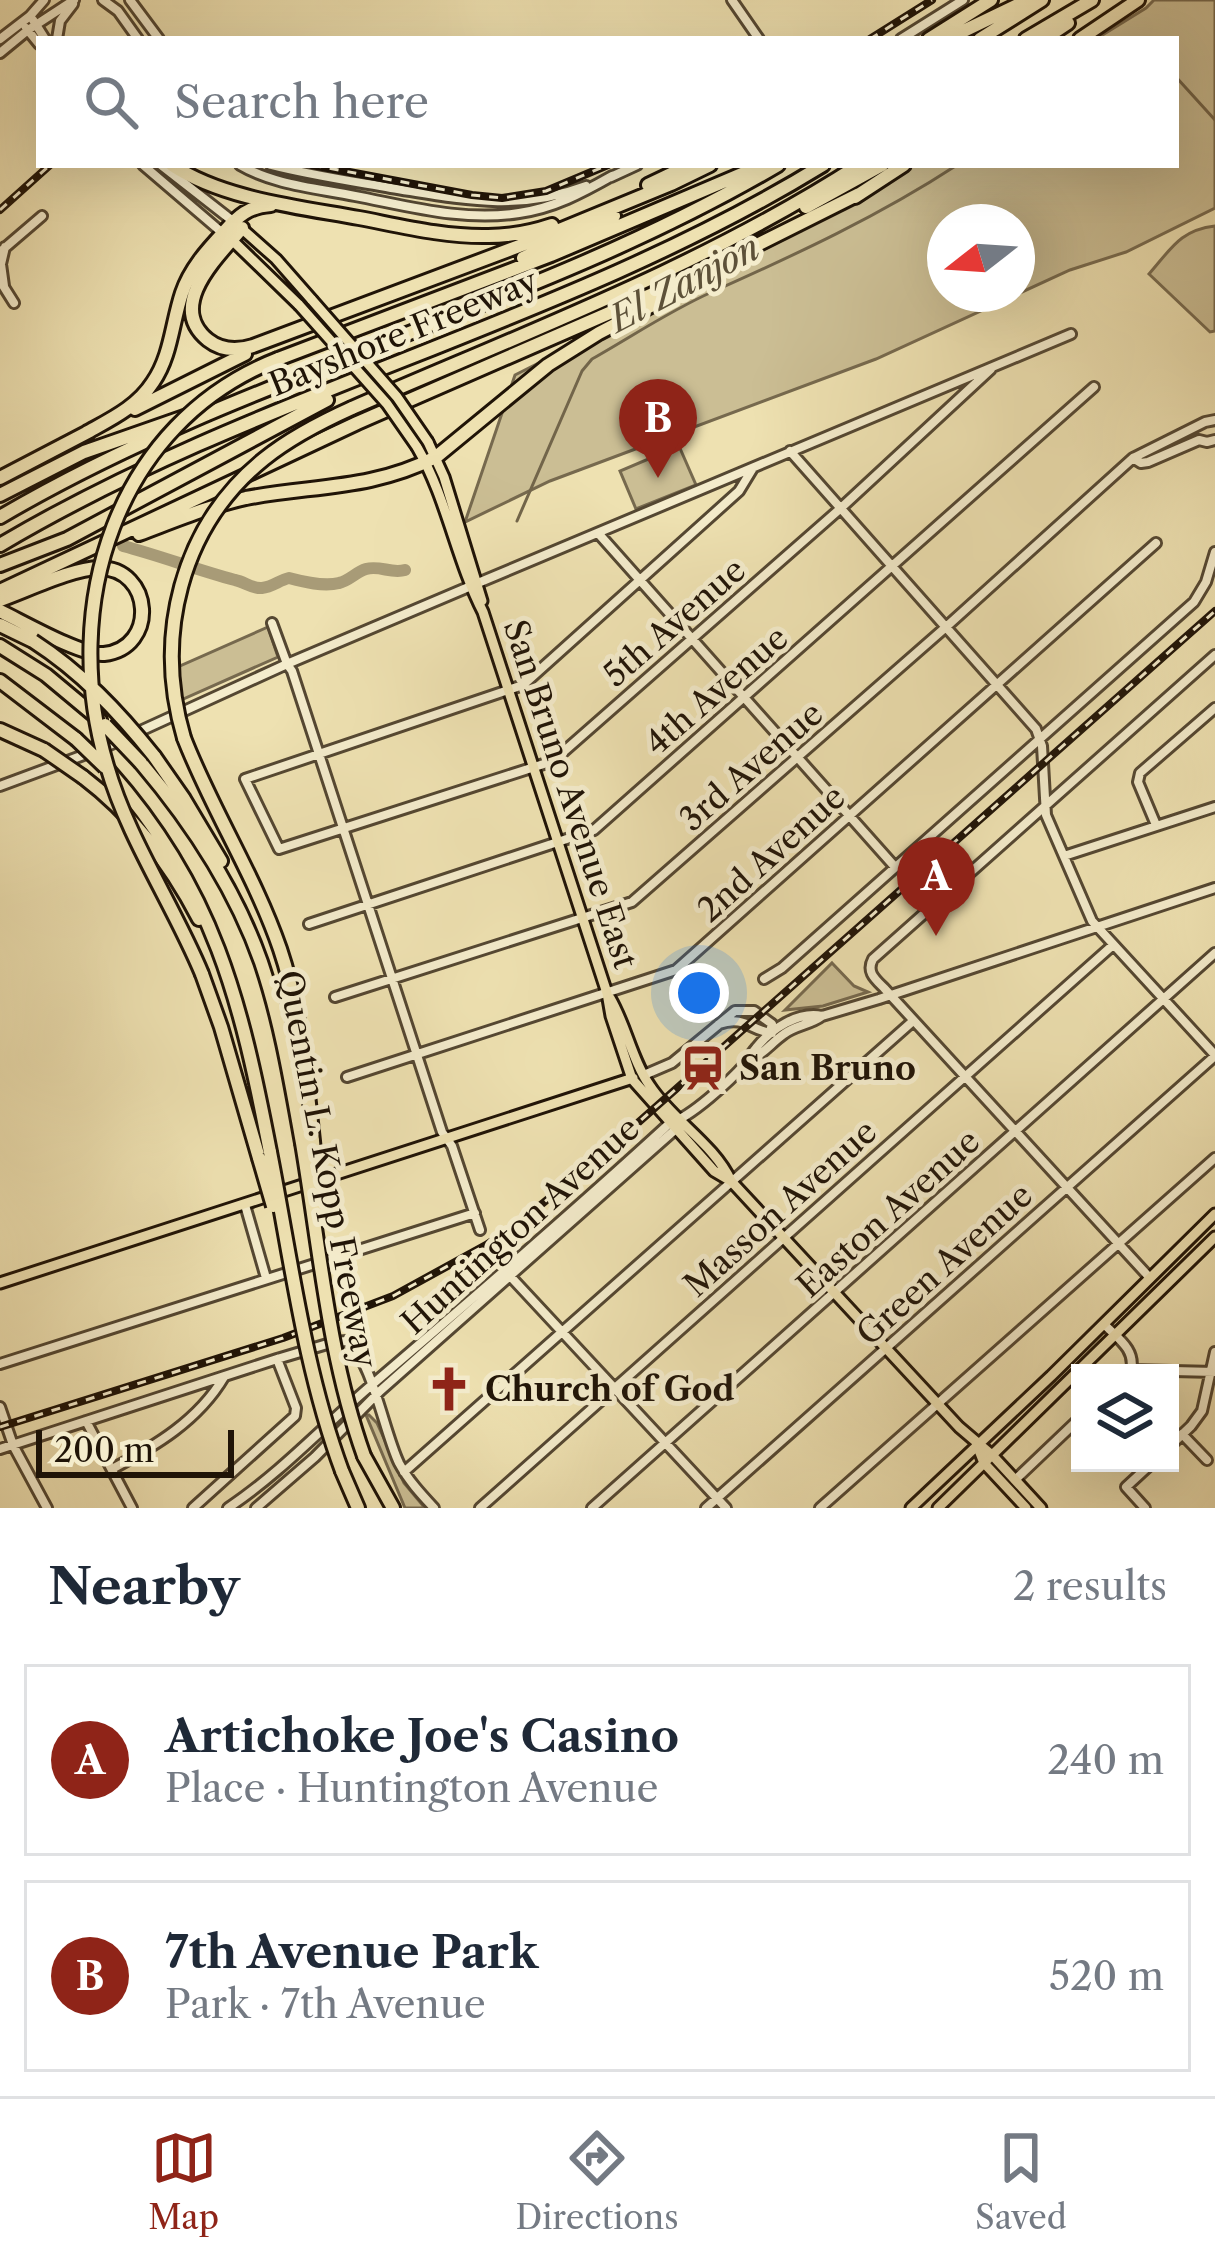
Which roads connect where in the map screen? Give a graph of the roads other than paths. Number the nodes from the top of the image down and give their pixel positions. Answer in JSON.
{"nodes":[{"id":1,"x":44,"y":0,"type":"edge"},
{"id":2,"x":76,"y":0,"type":"edge"},
{"id":3,"x":103,"y":0,"type":"edge"},
{"id":4,"x":130,"y":0,"type":"edge"},
{"id":5,"x":732,"y":0,"type":"edge"},
{"id":6,"x":963,"y":0,"type":"edge"},
{"id":7,"x":992,"y":0,"type":"edge"},
{"id":8,"x":1028,"y":0,"type":"edge"},
{"id":9,"x":1042,"y":0,"type":"edge"},
{"id":10,"x":1138,"y":0,"type":"edge"},
{"id":11,"x":1086,"y":3,"type":"edge"},
{"id":12,"x":29,"y":23,"type":"junction"},
{"id":13,"x":38,"y":36,"type":"edge"},
{"id":14,"x":58,"y":36,"type":"edge"},
{"id":15,"x":136,"y":36,"type":"edge"},
{"id":16,"x":157,"y":36,"type":"edge"},
{"id":17,"x":757,"y":36,"type":"edge"},
{"id":18,"x":906,"y":36,"type":"edge"},
{"id":19,"x":934,"y":36,"type":"edge"},
{"id":20,"x":953,"y":36,"type":"edge"},
{"id":21,"x":985,"y":36,"type":"edge"},
{"id":22,"x":1032,"y":36,"type":"edge"},
{"id":23,"x":1049,"y":36,"type":"edge"},
{"id":24,"x":1084,"y":36,"type":"edge"},
{"id":25,"x":0,"y":38,"type":"edge"},
{"id":26,"x":0,"y":53,"type":"edge"},
{"id":27,"x":146,"y":168,"type":"edge"},
{"id":28,"x":165,"y":168,"type":"edge"},
{"id":29,"x":178,"y":168,"type":"edge"},
{"id":30,"x":247,"y":168,"type":"edge"},
{"id":31,"x":287,"y":168,"type":"edge"},
{"id":32,"x":630,"y":168,"type":"edge"},
{"id":33,"x":683,"y":168,"type":"edge"},
{"id":34,"x":705,"y":168,"type":"edge"},
{"id":35,"x":713,"y":168,"type":"edge"},
{"id":36,"x":757,"y":168,"type":"edge"},
{"id":37,"x":773,"y":168,"type":"edge"},
{"id":38,"x":819,"y":168,"type":"edge"},
{"id":39,"x":854,"y":168,"type":"edge"},
{"id":40,"x":876,"y":168,"type":"edge"},
{"id":41,"x":899,"y":168,"type":"edge"},
{"id":42,"x":612,"y":176,"type":"junction"},
{"id":43,"x":672,"y":186,"type":"junction"},
{"id":44,"x":859,"y":194,"type":"junction"},
{"id":45,"x":316,"y":210,"type":"junction"},
{"id":46,"x":41,"y":216,"type":"dead end"},
{"id":47,"x":238,"y":225,"type":"junction"},
{"id":48,"x":227,"y":237,"type":"junction"},
{"id":49,"x":2,"y":249,"type":"edge"},
{"id":50,"x":2,"y":285,"type":"edge"},
{"id":51,"x":576,"y":311,"type":"junction"},
{"id":52,"x":374,"y":322,"type":"junction"},
{"id":53,"x":306,"y":326,"type":"junction"},
{"id":54,"x":1071,"y":334,"type":"dead end"},
{"id":55,"x":409,"y":359,"type":"junction"},
{"id":56,"x":991,"y":369,"type":"junction"},
{"id":57,"x":1094,"y":387,"type":"dead end"},
{"id":58,"x":254,"y":396,"type":"junction"},
{"id":59,"x":1215,"y":420,"type":"edge"},
{"id":60,"x":86,"y":433,"type":"junction"},
{"id":61,"x":1215,"y":440,"type":"edge"},
{"id":62,"x":422,"y":445,"type":"junction"},
{"id":63,"x":790,"y":451,"type":"junction"},
{"id":64,"x":1133,"y":458,"type":"junction"},
{"id":65,"x":431,"y":460,"type":"junction"},
{"id":66,"x":753,"y":468,"type":"junction"},
{"id":67,"x":0,"y":478,"type":"edge"},
{"id":68,"x":0,"y":495,"type":"edge"},
{"id":69,"x":841,"y":508,"type":"junction"},
{"id":70,"x":0,"y":517,"type":"edge"},
{"id":71,"x":598,"y":533,"type":"junction"},
{"id":72,"x":103,"y":543,"type":"junction"},
{"id":73,"x":1156,"y":543,"type":"dead end"},
{"id":74,"x":0,"y":545,"type":"edge"},
{"id":75,"x":1215,"y":552,"type":"edge"},
{"id":76,"x":0,"y":566,"type":"edge"},
{"id":77,"x":893,"y":567,"type":"junction"},
{"id":78,"x":640,"y":580,"type":"junction"},
{"id":79,"x":470,"y":587,"type":"junction"},
{"id":80,"x":0,"y":596,"type":"edge"},
{"id":81,"x":4,"y":618,"type":"edge"},
{"id":82,"x":272,"y":623,"type":"dead end"},
{"id":83,"x":946,"y":627,"type":"junction"},
{"id":84,"x":692,"y":639,"type":"junction"},
{"id":85,"x":0,"y":646,"type":"edge"},
{"id":86,"x":1214,"y":661,"type":"edge"},
{"id":87,"x":287,"y":664,"type":"junction"},
{"id":88,"x":0,"y":681,"type":"edge"},
{"id":89,"x":997,"y":684,"type":"junction"},
{"id":90,"x":509,"y":691,"type":"junction"},
{"id":91,"x":744,"y":698,"type":"junction"},
{"id":92,"x":1215,"y":708,"type":"edge"},
{"id":93,"x":0,"y":730,"type":"edge"},
{"id":94,"x":1040,"y":737,"type":"junction"},
{"id":95,"x":319,"y":754,"type":"junction"},
{"id":96,"x":798,"y":757,"type":"junction"},
{"id":97,"x":147,"y":759,"type":"junction"},
{"id":98,"x":534,"y":767,"type":"junction"},
{"id":99,"x":0,"y":785,"type":"edge"},
{"id":100,"x":1045,"y":806,"type":"junction"},
{"id":101,"x":1215,"y":807,"type":"edge"},
{"id":102,"x":850,"y":816,"type":"junction"},
{"id":103,"x":1156,"y":825,"type":"junction"},
{"id":104,"x":343,"y":828,"type":"junction"},
{"id":105,"x":558,"y":842,"type":"junction"},
{"id":106,"x":1064,"y":856,"type":"junction"},
{"id":107,"x":895,"y":867,"type":"junction"},
{"id":108,"x":1215,"y":888,"type":"edge"},
{"id":109,"x":368,"y":905,"type":"junction"},
{"id":110,"x":583,"y":918,"type":"junction"},
{"id":111,"x":309,"y":924,"type":"dead end"},
{"id":112,"x":1096,"y":926,"type":"junction"},
{"id":113,"x":1113,"y":945,"type":"junction"},
{"id":114,"x":1215,"y":953,"type":"edge"},
{"id":115,"x":764,"y":979,"type":"dead end"},
{"id":116,"x":392,"y":980,"type":"junction"},
{"id":117,"x":607,"y":993,"type":"junction"},
{"id":118,"x":890,"y":995,"type":"junction"},
{"id":119,"x":334,"y":998,"type":"dead end"},
{"id":120,"x":1163,"y":999,"type":"junction"},
{"id":121,"x":239,"y":1010,"type":"junction"},
{"id":122,"x":913,"y":1021,"type":"junction"},
{"id":123,"x":774,"y":1033,"type":"junction"},
{"id":124,"x":416,"y":1053,"type":"junction"},
{"id":125,"x":1215,"y":1056,"type":"edge"},
{"id":126,"x":347,"y":1077,"type":"dead end"},
{"id":127,"x":638,"y":1077,"type":"junction"},
{"id":128,"x":964,"y":1077,"type":"junction"},
{"id":129,"x":676,"y":1125,"type":"junction"},
{"id":130,"x":1015,"y":1131,"type":"junction"},
{"id":131,"x":446,"y":1137,"type":"junction"},
{"id":132,"x":308,"y":1142,"type":"junction"},
{"id":133,"x":265,"y":1155,"type":"junction"},
{"id":134,"x":1215,"y":1158,"type":"edge"},
{"id":135,"x":731,"y":1181,"type":"junction"},
{"id":136,"x":1066,"y":1186,"type":"junction"},
{"id":137,"x":244,"y":1205,"type":"junction"},
{"id":138,"x":475,"y":1213,"type":"junction"},
{"id":139,"x":1215,"y":1214,"type":"edge"},
{"id":140,"x":480,"y":1230,"type":"dead end"},
{"id":141,"x":1215,"y":1237,"type":"edge"},
{"id":142,"x":783,"y":1238,"type":"junction"},
{"id":143,"x":1119,"y":1244,"type":"junction"},
{"id":144,"x":507,"y":1273,"type":"junction"},
{"id":145,"x":266,"y":1278,"type":"junction"},
{"id":146,"x":1150,"y":1279,"type":"junction"},
{"id":147,"x":0,"y":1283,"type":"edge"},
{"id":148,"x":835,"y":1294,"type":"junction"},
{"id":149,"x":1104,"y":1324,"type":"junction"},
{"id":150,"x":562,"y":1332,"type":"junction"},
{"id":151,"x":1115,"y":1335,"type":"junction"},
{"id":152,"x":886,"y":1349,"type":"junction"},
{"id":153,"x":1215,"y":1352,"type":"edge"},
{"id":154,"x":278,"y":1359,"type":"junction"},
{"id":155,"x":0,"y":1364,"type":"edge"},
{"id":156,"x":1130,"y":1364,"type":"edge"},
{"id":157,"x":1179,"y":1371,"type":"edge"},
{"id":158,"x":1212,"y":1371,"type":"edge"},
{"id":159,"x":225,"y":1376,"type":"junction"},
{"id":160,"x":371,"y":1386,"type":"junction"},
{"id":161,"x":614,"y":1388,"type":"junction"},
{"id":162,"x":375,"y":1397,"type":"junction"},
{"id":163,"x":938,"y":1404,"type":"junction"},
{"id":164,"x":0,"y":1407,"type":"edge"},
{"id":165,"x":86,"y":1420,"type":"junction"},
{"id":166,"x":1071,"y":1427,"type":"edge"},
{"id":167,"x":1182,"y":1434,"type":"junction"},
{"id":168,"x":1179,"y":1437,"type":"edge"},
{"id":169,"x":665,"y":1444,"type":"junction"},
{"id":170,"x":977,"y":1444,"type":"junction"},
{"id":171,"x":13,"y":1445,"type":"junction"},
{"id":172,"x":0,"y":1449,"type":"edge"},
{"id":173,"x":988,"y":1460,"type":"junction"},
{"id":174,"x":1207,"y":1460,"type":"dead end"},
{"id":175,"x":112,"y":1469,"type":"junction"},
{"id":176,"x":404,"y":1472,"type":"junction"},
{"id":177,"x":1142,"y":1472,"type":"edge"},
{"id":178,"x":1015,"y":1480,"type":"junction"},
{"id":179,"x":717,"y":1498,"type":"junction"},
{"id":180,"x":47,"y":1508,"type":"edge"},
{"id":181,"x":132,"y":1508,"type":"edge"},
{"id":182,"x":193,"y":1508,"type":"edge"},
{"id":183,"x":228,"y":1508,"type":"edge"},
{"id":184,"x":256,"y":1508,"type":"edge"},
{"id":185,"x":354,"y":1508,"type":"edge"},
{"id":186,"x":390,"y":1508,"type":"edge"},
{"id":187,"x":434,"y":1508,"type":"edge"},
{"id":188,"x":480,"y":1508,"type":"edge"},
{"id":189,"x":592,"y":1508,"type":"edge"},
{"id":190,"x":706,"y":1508,"type":"edge"},
{"id":191,"x":726,"y":1508,"type":"edge"},
{"id":192,"x":820,"y":1508,"type":"edge"},
{"id":193,"x":911,"y":1508,"type":"edge"},
{"id":194,"x":938,"y":1508,"type":"edge"},
{"id":195,"x":1025,"y":1508,"type":"edge"},
{"id":196,"x":1041,"y":1508,"type":"edge"},
{"id":197,"x":1145,"y":1508,"type":"edge"}],
"edges":[{"from":1,"to":12,"type":"street"},
{"from":2,"to":12,"type":"street"},
{"from":2,"to":14,"type":"street"},
{"from":3,"to":15,"type":"street"},
{"from":4,"to":16,"type":"street"},
{"from":5,"to":17,"type":"street"},
{"from":6,"to":18,"type":"street"},
{"from":7,"to":19,"type":"highway"},
{"from":8,"to":20,"type":"highway"},
{"from":9,"to":21,"type":"highway"},
{"from":10,"to":24,"type":"highway"},
{"from":11,"to":22,"type":"highway"},
{"from":11,"to":23,"type":"highway"},
{"from":12,"to":13,"type":"street"},
{"from":12,"to":25,"type":"street"},
{"from":12,"to":26,"type":"street"},
{"from":27,"to":48,"type":"street","name":"San Bruno Avenue East"},
{"from":28,"to":47,"type":"street","name":"San Bruno Avenue East"},
{"from":29,"to":45,"type":"highway"},
{"from":30,"to":42,"type":"street"},
{"from":31,"to":42,"type":"street"},
{"from":32,"to":42,"type":"street"},
{"from":33,"to":45,"type":"highway"},
{"from":34,"to":43,"type":"highway"},
{"from":35,"to":43,"type":"highway"},
{"from":36,"to":52,"type":"highway"},
{"from":37,"to":58,"type":"highway","name":"Bayshore Freeway"},
{"from":38,"to":55,"type":"highway","name":"Bayshore Freeway"},
{"from":39,"to":51,"type":"highway"},
{"from":40,"to":51,"type":"highway"},
{"from":41,"to":44,"type":"highway"},
{"from":43,"to":52,"type":"highway"},
{"from":43,"to":53,"type":"highway"},
{"from":44,"to":65,"type":"highway"},
{"from":44,"to":72,"type":"highway"},
{"from":45,"to":47,"type":"highway"},
{"from":46,"to":49,"type":"street"},
{"from":47,"to":48,"type":"highway"},
{"from":47,"to":62,"type":"main road","name":"San Bruno Avenue East","bridge":true},
{"from":48,"to":53,"type":"highway"},
{"from":48,"to":60,"type":"highway"},
{"from":48,"to":62,"type":"main road","name":"San Bruno Avenue East","bridge":true},
{"from":49,"to":50,"type":"street"},
{"from":51,"to":132,"type":"highway","bridge":true},
{"from":52,"to":133,"type":"highway","bridge":true},
{"from":53,"to":60,"type":"highway"},
{"from":54,"to":56,"type":"street"},
{"from":55,"to":74,"type":"highway","name":"Bayshore Freeway"},
{"from":55,"to":76,"type":"highway","bridge":true},
{"from":56,"to":63,"type":"street"},
{"from":56,"to":69,"type":"street","name":"5th Avenue"},
{"from":57,"to":77,"type":"street","name":"4th Avenue"},
{"from":58,"to":68,"type":"highway"},
{"from":58,"to":70,"type":"highway","name":"Bayshore Freeway"},
{"from":59,"to":64,"type":"street","name":"3rd Avenue"},
{"from":60,"to":67,"type":"highway"},
{"from":61,"to":64,"type":"street","name":"3rd Avenue"},
{"from":62,"to":65,"type":"main road","name":"San Bruno Avenue East"},
{"from":63,"to":66,"type":"street"},
{"from":63,"to":69,"type":"street"},
{"from":64,"to":83,"type":"street","name":"3rd Avenue"},
{"from":65,"to":72,"type":"highway"},
{"from":65,"to":79,"type":"main road","name":"San Bruno Avenue East"},
{"from":66,"to":71,"type":"street"},
{"from":66,"to":78,"type":"street"},
{"from":69,"to":77,"type":"street"},
{"from":69,"to":84,"type":"street","name":"5th Avenue"},
{"from":71,"to":78,"type":"street"},
{"from":71,"to":79,"type":"street"},
{"from":72,"to":80,"type":"highway"},
{"from":73,"to":89,"type":"street","name":"2nd Avenue"},
{"from":75,"to":94,"type":"street"},
{"from":77,"to":83,"type":"street"},
{"from":77,"to":91,"type":"street","name":"4th Avenue"},
{"from":78,"to":84,"type":"street"},
{"from":78,"to":90,"type":"street"},
{"from":79,"to":87,"type":"street"},
{"from":79,"to":90,"type":"main road","name":"San Bruno Avenue East"},
{"from":80,"to":81,"type":"highway"},
{"from":81,"to":97,"type":"highway","bridge":true},
{"from":82,"to":87,"type":"street"},
{"from":83,"to":89,"type":"street"},
{"from":83,"to":96,"type":"street","name":"3rd Avenue"},
{"from":84,"to":91,"type":"street"},
{"from":84,"to":98,"type":"street","name":"5th Avenue"},
{"from":85,"to":97,"type":"highway","name":"Quentin L. Kopp Freeway","bridge":true},
{"from":86,"to":100,"type":"street"},
{"from":87,"to":95,"type":"street"},
{"from":87,"to":99,"type":"street"},
{"from":88,"to":121,"type":"highway","name":"Quentin L. Kopp Freeway","bridge":true},
{"from":89,"to":94,"type":"street"},
{"from":89,"to":102,"type":"street","name":"2nd Avenue"},
{"from":90,"to":95,"type":"street"},
{"from":90,"to":98,"type":"main road","name":"San Bruno Avenue East"},
{"from":91,"to":96,"type":"street"},
{"from":91,"to":105,"type":"street","name":"4th Avenue"},
{"from":92,"to":103,"type":"street"},
{"from":93,"to":121,"type":"highway","bridge":true},
{"from":94,"to":100,"type":"street"},
{"from":94,"to":107,"type":"street"},
{"from":95,"to":104,"type":"street"},
{"from":95,"to":104,"type":"street","name":"5th Avenue"},
{"from":96,"to":102,"type":"street"},
{"from":96,"to":110,"type":"street","name":"3rd Avenue"},
{"from":97,"to":132,"type":"highway","name":"Quentin L. Kopp Freeway"},
{"from":98,"to":104,"type":"street","name":"5th Avenue"},
{"from":98,"to":105,"type":"main road","name":"San Bruno Avenue East"},
{"from":100,"to":106,"type":"street"},
{"from":100,"to":118,"type":"street"},
{"from":101,"to":103,"type":"street"},
{"from":102,"to":107,"type":"street"},
{"from":102,"to":117,"type":"street","name":"2nd Avenue"},
{"from":103,"to":106,"type":"street"},
{"from":104,"to":109,"type":"street"},
{"from":105,"to":109,"type":"street","name":"4th Avenue"},
{"from":105,"to":110,"type":"main road","name":"San Bruno Avenue East"},
{"from":106,"to":112,"type":"street"},
{"from":107,"to":115,"type":"street"},
{"from":108,"to":112,"type":"street"},
{"from":109,"to":111,"type":"street","name":"4th Avenue"},
{"from":109,"to":116,"type":"street"},
{"from":110,"to":116,"type":"street","name":"3rd Avenue"},
{"from":110,"to":117,"type":"main road","name":"San Bruno Avenue East"},
{"from":112,"to":113,"type":"street"},
{"from":112,"to":118,"type":"street"},
{"from":113,"to":120,"type":"street"},
{"from":113,"to":128,"type":"street","name":"Masson Avenue"},
{"from":114,"to":120,"type":"street","name":"Easton Avenue"},
{"from":116,"to":119,"type":"street","name":"3rd Avenue"},
{"from":116,"to":124,"type":"street"},
{"from":117,"to":124,"type":"street","name":"2nd Avenue"},
{"from":117,"to":127,"type":"main road","name":"San Bruno Avenue East"},
{"from":118,"to":122,"type":"street"},
{"from":118,"to":123,"type":"street"},
{"from":120,"to":125,"type":"street"},
{"from":120,"to":130,"type":"street","name":"Easton Avenue"},
{"from":121,"to":133,"type":"highway","name":"Quentin L. Kopp Freeway"},
{"from":122,"to":128,"type":"street"},
{"from":122,"to":135,"type":"street"},
{"from":123,"to":127,"type":"street"},
{"from":123,"to":129,"type":"street","name":"Huntington Avenue"},
{"from":124,"to":126,"type":"street","name":"2nd Avenue"},
{"from":124,"to":131,"type":"street"},
{"from":125,"to":136,"type":"street","name":"Green Avenue"},
{"from":127,"to":129,"type":"main road"},
{"from":127,"to":131,"type":"main road"},
{"from":128,"to":130,"type":"street"},
{"from":128,"to":142,"type":"street","name":"Masson Avenue"},
{"from":129,"to":135,"type":"main road"},
{"from":129,"to":144,"type":"street","name":"Huntington Avenue"},
{"from":130,"to":136,"type":"street"},
{"from":130,"to":148,"type":"street","name":"Easton Avenue"},
{"from":131,"to":137,"type":"main road"},
{"from":131,"to":138,"type":"street"},
{"from":132,"to":186,"type":"highway","name":"Quentin L. Kopp Freeway","bridge":true},
{"from":133,"to":185,"type":"highway","name":"Quentin L. Kopp Freeway","bridge":true},
{"from":134,"to":143,"type":"street"},
{"from":135,"to":142,"type":"main road"},
{"from":135,"to":150,"type":"street"},
{"from":136,"to":143,"type":"street"},
{"from":136,"to":152,"type":"street","name":"Green Avenue"},
{"from":137,"to":145,"type":"street"},
{"from":137,"to":147,"type":"main road"},
{"from":138,"to":140,"type":"street"},
{"from":138,"to":145,"type":"street"},
{"from":139,"to":146,"type":"main road"},
{"from":141,"to":151,"type":"main road"},
{"from":142,"to":148,"type":"main road"},
{"from":142,"to":161,"type":"street","name":"Masson Avenue"},
{"from":143,"to":146,"type":"street"},
{"from":143,"to":163,"type":"street"},
{"from":144,"to":150,"type":"street"},
{"from":144,"to":160,"type":"street","name":"Huntington Avenue"},
{"from":144,"to":162,"type":"street","name":"Huntington Avenue"},
{"from":145,"to":155,"type":"street"},
{"from":146,"to":149,"type":"main road"},
{"from":148,"to":152,"type":"main road"},
{"from":148,"to":169,"type":"street","name":"Easton Avenue"},
{"from":149,"to":151,"type":"street"},
{"from":149,"to":170,"type":"main road"},
{"from":150,"to":161,"type":"street"},
{"from":150,"to":176,"type":"street"},
{"from":151,"to":156,"type":"street"},
{"from":151,"to":173,"type":"main road"},
{"from":152,"to":163,"type":"main road"},
{"from":152,"to":179,"type":"street","name":"Green Avenue"},
{"from":153,"to":158,"type":"street"},
{"from":154,"to":159,"type":"street"},
{"from":154,"to":160,"type":"street"},
{"from":154,"to":182,"type":"street"},
{"from":157,"to":158,"type":"street"},
{"from":158,"to":167,"type":"street"},
{"from":159,"to":165,"type":"street"},
{"from":159,"to":175,"type":"street"},
{"from":160,"to":162,"type":"street"},
{"from":160,"to":183,"type":"street","name":"Huntington Avenue"},
{"from":161,"to":169,"type":"street"},
{"from":161,"to":188,"type":"street","name":"Masson Avenue"},
{"from":162,"to":176,"type":"street"},
{"from":162,"to":184,"type":"street","name":"Huntington Avenue"},
{"from":163,"to":170,"type":"main road"},
{"from":163,"to":192,"type":"street"},
{"from":164,"to":171,"type":"street"},
{"from":165,"to":171,"type":"street"},
{"from":165,"to":175,"type":"street"},
{"from":166,"to":178,"type":"street"},
{"from":167,"to":168,"type":"street"},
{"from":167,"to":174,"type":"street"},
{"from":169,"to":179,"type":"street"},
{"from":169,"to":189,"type":"street","name":"Easton Avenue"},
{"from":170,"to":173,"type":"main road"},
{"from":170,"to":193,"type":"main road"},
{"from":171,"to":172,"type":"street"},
{"from":171,"to":180,"type":"street"},
{"from":173,"to":178,"type":"main road"},
{"from":173,"to":194,"type":"main road"},
{"from":173,"to":195,"type":"main road"},
{"from":175,"to":181,"type":"street"},
{"from":176,"to":187,"type":"street"},
{"from":177,"to":197,"type":"street"},
{"from":178,"to":196,"type":"main road"},
{"from":179,"to":190,"type":"street","name":"Green Avenue"},
{"from":179,"to":191,"type":"street"}]}
